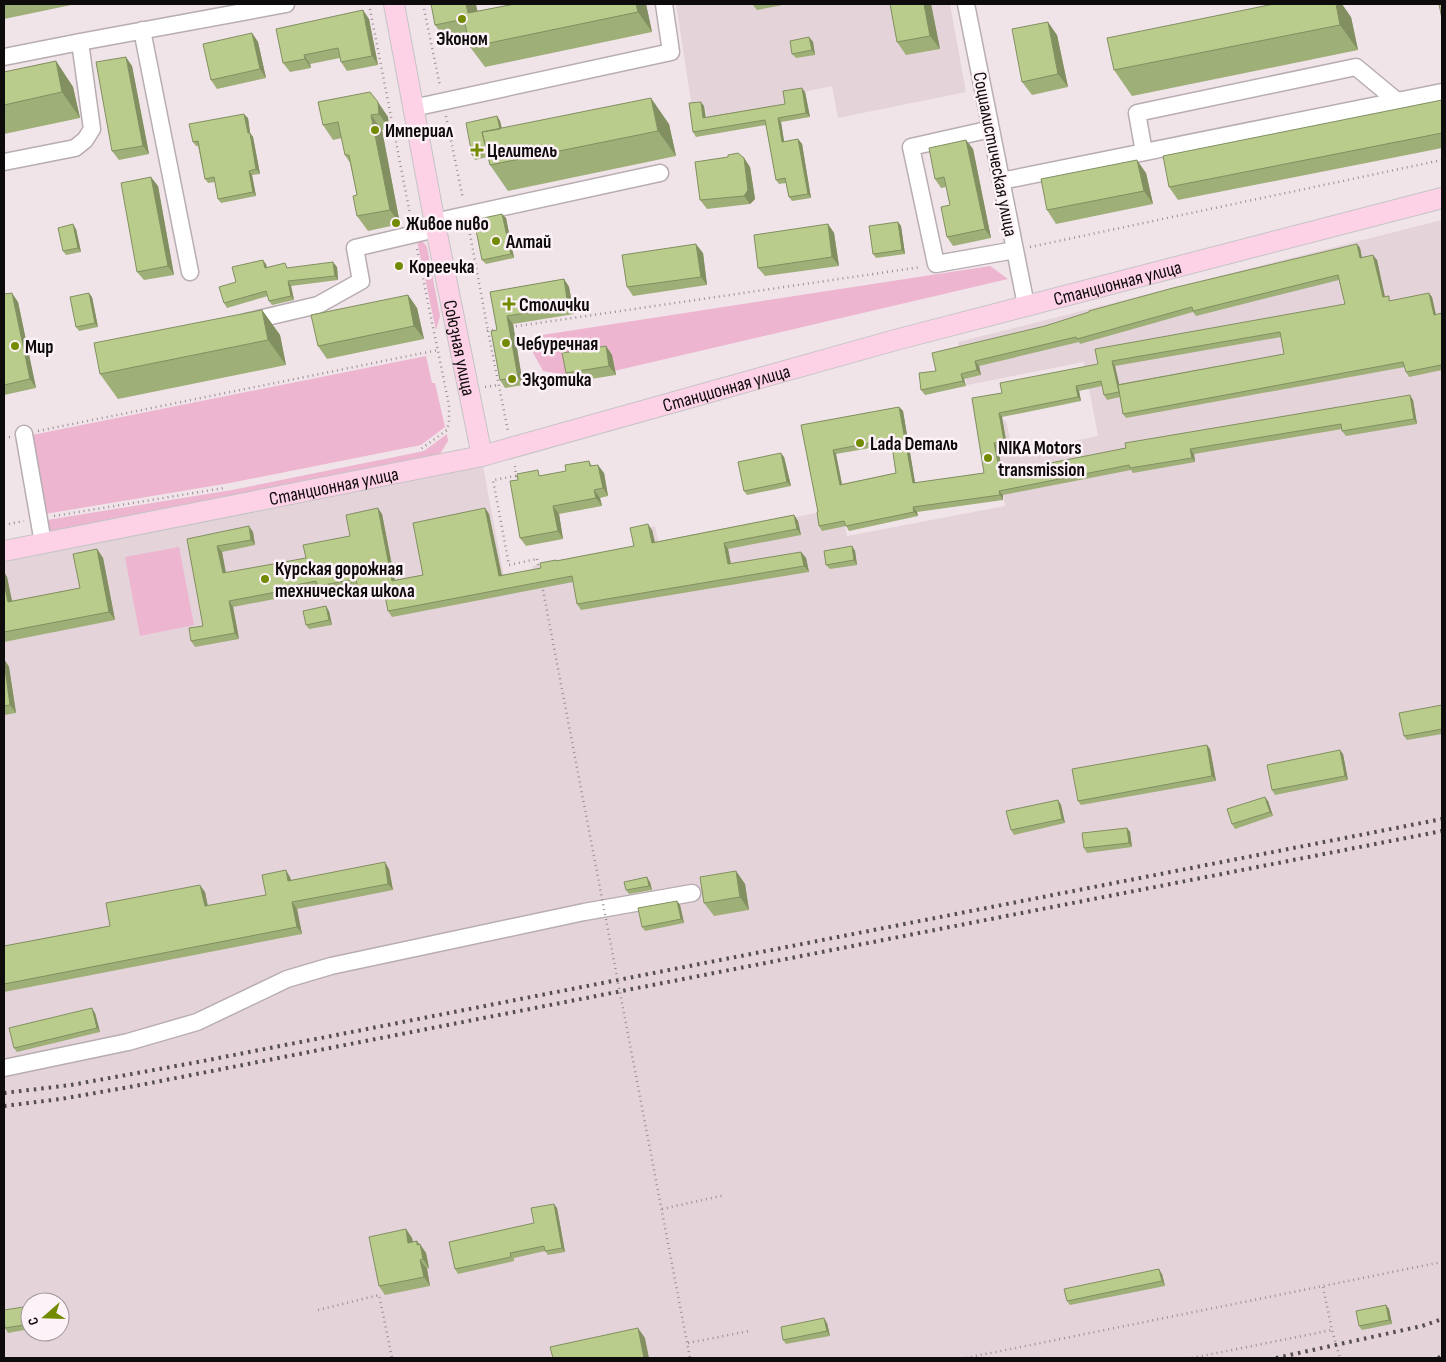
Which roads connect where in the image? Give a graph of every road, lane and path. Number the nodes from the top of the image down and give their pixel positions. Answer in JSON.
{"nodes":[{"id":1,"x":286,"y":4,"type":"edge"},
{"id":2,"x":369,"y":4,"type":"edge"},
{"id":3,"x":394,"y":4,"type":"edge"},
{"id":4,"x":423,"y":4,"type":"edge"},
{"id":5,"x":664,"y":4,"type":"edge"},
{"id":6,"x":966,"y":4,"type":"edge"},
{"id":7,"x":142,"y":30,"type":"junction"},
{"id":8,"x":80,"y":42,"type":"junction"},
{"id":9,"x":4,"y":57,"type":"edge"},
{"id":10,"x":1442,"y":92,"type":"edge"},
{"id":11,"x":1397,"y":101,"type":"junction"},
{"id":12,"x":443,"y":102,"type":"junction"},
{"id":13,"x":414,"y":108,"type":"junction"},
{"id":14,"x":991,"y":129,"type":"junction"},
{"id":15,"x":1144,"y":152,"type":"junction"},
{"id":16,"x":1442,"y":160,"type":"edge"},
{"id":17,"x":4,"y":162,"type":"edge"},
{"id":18,"x":660,"y":173,"type":"dead end"},
{"id":19,"x":1002,"y":181,"type":"junction"},
{"id":20,"x":1442,"y":198,"type":"edge"},
{"id":21,"x":466,"y":215,"type":"junction"},
{"id":22,"x":435,"y":226,"type":"junction"},
{"id":23,"x":414,"y":234,"type":"junction"},
{"id":24,"x":1015,"y":250,"type":"junction"},
{"id":25,"x":936,"y":264,"type":"junction"},
{"id":26,"x":190,"y":272,"type":"dead end"},
{"id":27,"x":1026,"y":305,"type":"junction"},
{"id":28,"x":233,"y":325,"type":"edge"},
{"id":29,"x":508,"y":328,"type":"edge"},
{"id":30,"x":498,"y":329,"type":"edge"},
{"id":31,"x":488,"y":331,"type":"junction"},
{"id":32,"x":438,"y":350,"type":"junction"},
{"id":33,"x":24,"y":434,"type":"junction"},
{"id":34,"x":4,"y":438,"type":"edge"},
{"id":35,"x":511,"y":448,"type":"junction"},
{"id":36,"x":413,"y":450,"type":"dead end"},
{"id":37,"x":482,"y":456,"type":"junction"},
{"id":38,"x":231,"y":486,"type":"dead end"},
{"id":39,"x":39,"y":518,"type":"junction"},
{"id":40,"x":4,"y":525,"type":"edge"},
{"id":41,"x":43,"y":543,"type":"junction"},
{"id":42,"x":4,"y":551,"type":"edge"},
{"id":43,"x":692,"y":893,"type":"dead end"},
{"id":44,"x":4,"y":1068,"type":"edge"},
{"id":45,"x":725,"y":1195,"type":"dead end"},
{"id":46,"x":662,"y":1209,"type":"junction"},
{"id":47,"x":1442,"y":1262,"type":"edge"},
{"id":48,"x":1323,"y":1286,"type":"junction"},
{"id":49,"x":318,"y":1310,"type":"dead end"},
{"id":50,"x":1332,"y":1330,"type":"junction"},
{"id":51,"x":750,"y":1331,"type":"dead end"},
{"id":52,"x":688,"y":1343,"type":"junction"},
{"id":53,"x":392,"y":1358,"type":"edge"},
{"id":54,"x":690,"y":1358,"type":"edge"},
{"id":55,"x":966,"y":1358,"type":"edge"},
{"id":56,"x":1192,"y":1358,"type":"edge"},
{"id":57,"x":1340,"y":1358,"type":"edge"}],
"edges":[{"from":1,"to":7,"type":"street"},
{"from":2,"to":23,"type":"path"},
{"from":3,"to":13,"type":"main road","name":"Союзная улица"},
{"from":4,"to":12,"type":"path"},
{"from":5,"to":12,"type":"street"},
{"from":6,"to":14,"type":"street","name":"Социалистическая улица"},
{"from":7,"to":8,"type":"street"},
{"from":7,"to":26,"type":"street"},
{"from":8,"to":9,"type":"street"},
{"from":8,"to":17,"type":"street"},
{"from":10,"to":11,"type":"street"},
{"from":11,"to":15,"type":"street"},
{"from":11,"to":15,"type":"street"},
{"from":12,"to":13,"type":"street"},
{"from":12,"to":21,"type":"path"},
{"from":13,"to":22,"type":"main road","name":"Союзная улица"},
{"from":14,"to":19,"type":"street","name":"Социалистическая улица"},
{"from":14,"to":25,"type":"street"},
{"from":15,"to":19,"type":"street"},
{"from":16,"to":24,"type":"path"},
{"from":18,"to":21,"type":"street"},
{"from":19,"to":24,"type":"street","name":"Социалистическая улица"},
{"from":20,"to":27,"type":"main road","name":"Станционная улица"},
{"from":21,"to":22,"type":"street"},
{"from":21,"to":31,"type":"path"},
{"from":22,"to":23,"type":"street"},
{"from":22,"to":37,"type":"main road","name":"Союзная улица"},
{"from":23,"to":28,"type":"street"},
{"from":23,"to":32,"type":"path"},
{"from":24,"to":25,"type":"street"},
{"from":24,"to":27,"type":"street","name":"Социалистическая улица"},
{"from":25,"to":29,"type":"path"},
{"from":27,"to":35,"type":"main road","name":"Станционная улица"},
{"from":30,"to":31,"type":"path"},
{"from":31,"to":35,"type":"path"},
{"from":32,"to":33,"type":"path"},
{"from":32,"to":36,"type":"path"},
{"from":33,"to":34,"type":"path"},
{"from":33,"to":39,"type":"street"},
{"from":35,"to":37,"type":"main road","name":"Станционная улица"},
{"from":35,"to":46,"type":"path","bridge":true},
{"from":37,"to":41,"type":"main road","name":"Станционная улица"},
{"from":38,"to":39,"type":"path"},
{"from":39,"to":40,"type":"path"},
{"from":39,"to":41,"type":"street"},
{"from":41,"to":42,"type":"main road","name":"Станционная улица"},
{"from":43,"to":44,"type":"street"},
{"from":45,"to":46,"type":"path"},
{"from":46,"to":52,"type":"path","bridge":true},
{"from":47,"to":48,"type":"path"},
{"from":48,"to":50,"type":"path"},
{"from":48,"to":55,"type":"path"},
{"from":49,"to":53,"type":"path"},
{"from":50,"to":56,"type":"path"},
{"from":50,"to":57,"type":"path"},
{"from":51,"to":52,"type":"path"},
{"from":52,"to":54,"type":"path","bridge":true}]}
